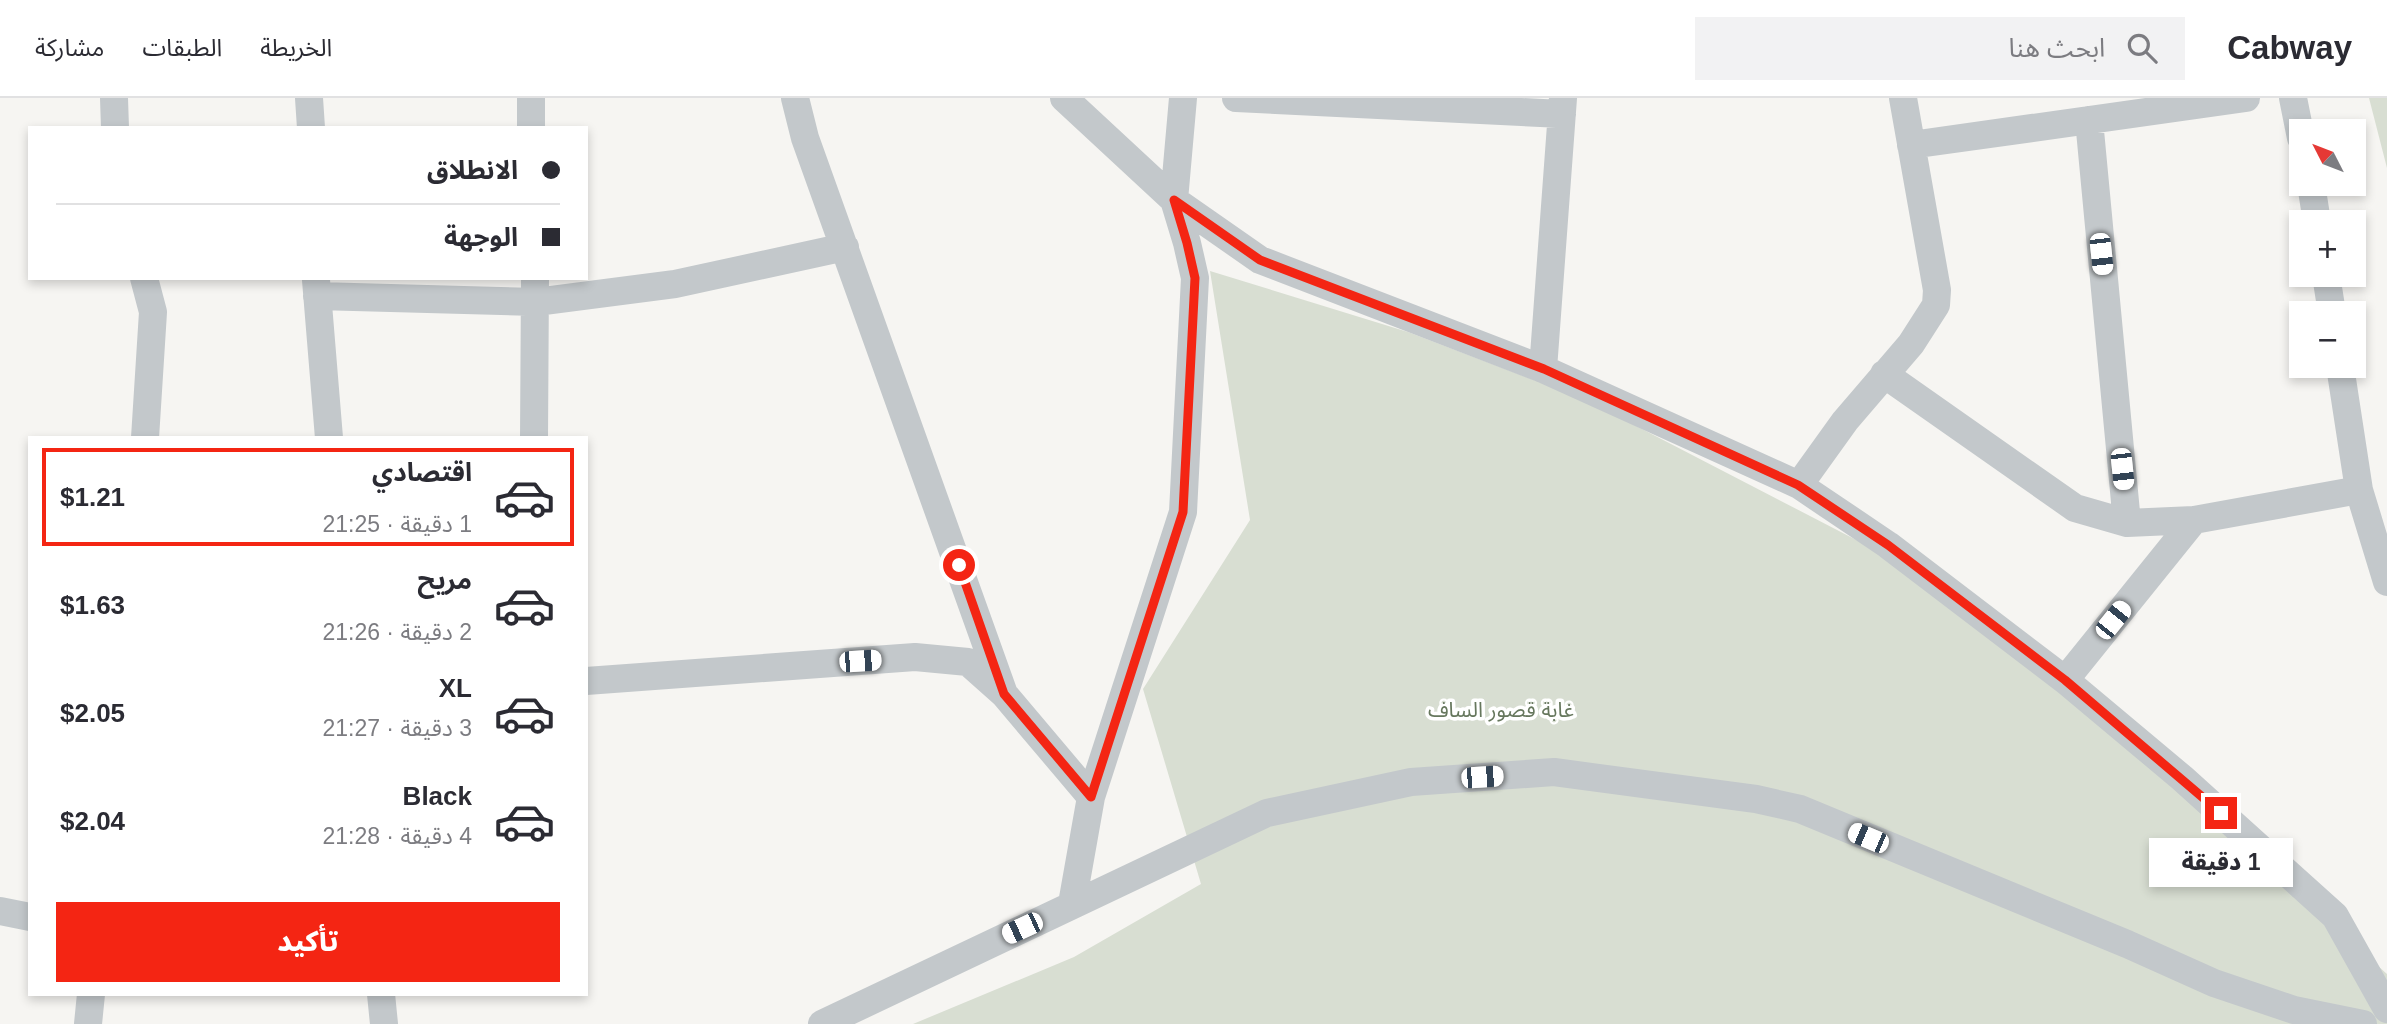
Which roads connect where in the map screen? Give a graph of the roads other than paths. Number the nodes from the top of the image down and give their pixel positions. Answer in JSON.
{"nodes":[{"id":1,"x":114,"y":98,"type":"edge"},
{"id":2,"x":309,"y":98,"type":"edge"},
{"id":3,"x":531,"y":98,"type":"edge"},
{"id":4,"x":795,"y":98,"type":"edge"},
{"id":5,"x":1063,"y":98,"type":"edge"},
{"id":6,"x":1183,"y":98,"type":"edge"},
{"id":7,"x":1236,"y":98,"type":"edge"},
{"id":8,"x":1903,"y":98,"type":"edge"},
{"id":9,"x":2246,"y":98,"type":"edge"},
{"id":10,"x":2293,"y":98,"type":"edge"},
{"id":11,"x":1562,"y":106,"type":"edge"},
{"id":12,"x":2297,"y":119,"type":"edge"},
{"id":13,"x":2088,"y":120,"type":"junction"},
{"id":14,"x":115,"y":126,"type":"edge"},
{"id":15,"x":310,"y":126,"type":"edge"},
{"id":16,"x":531,"y":126,"type":"edge"},
{"id":17,"x":1911,"y":145,"type":"junction"},
{"id":18,"x":1174,"y":200,"type":"junction"},
{"id":19,"x":845,"y":247,"type":"junction"},
{"id":20,"x":145,"y":280,"type":"edge"},
{"id":21,"x":317,"y":287,"type":"edge"},
{"id":22,"x":536,"y":290,"type":"edge"},
{"id":23,"x":1544,"y":369,"type":"junction"},
{"id":24,"x":1884,"y":374,"type":"junction"},
{"id":25,"x":2342,"y":378,"type":"edge"},
{"id":26,"x":145,"y":436,"type":"edge"},
{"id":27,"x":329,"y":436,"type":"edge"},
{"id":28,"x":534,"y":436,"type":"edge"},
{"id":29,"x":1798,"y":485,"type":"junction"},
{"id":30,"x":2359,"y":490,"type":"junction"},
{"id":31,"x":2194,"y":520,"type":"junction"},
{"id":32,"x":2127,"y":523,"type":"junction"},
{"id":33,"x":2387,"y":582,"type":"edge"},
{"id":34,"x":2065,"y":680,"type":"junction"},
{"id":35,"x":588,"y":681,"type":"edge"},
{"id":36,"x":1004,"y":694,"type":"junction"},
{"id":37,"x":1091,"y":797,"type":"junction"},
{"id":38,"x":1072,"y":904,"type":"junction"},
{"id":39,"x":0,"y":911,"type":"edge"},
{"id":40,"x":28,"y":918,"type":"edge"},
{"id":41,"x":91,"y":996,"type":"edge"},
{"id":42,"x":381,"y":996,"type":"edge"},
{"id":43,"x":2387,"y":1009,"type":"edge"},
{"id":44,"x":88,"y":1024,"type":"edge"},
{"id":45,"x":384,"y":1024,"type":"edge"},
{"id":46,"x":822,"y":1024,"type":"edge"},
{"id":47,"x":2363,"y":1024,"type":"edge"}],
"edges":[{"from":1,"to":14,"type":"street"},
{"from":2,"to":15,"type":"street"},
{"from":3,"to":16,"type":"street"},
{"from":4,"to":19,"type":"street"},
{"from":5,"to":18,"type":"street"},
{"from":6,"to":18,"type":"street"},
{"from":7,"to":11,"type":"street"},
{"from":8,"to":17,"type":"street"},
{"from":9,"to":13,"type":"street"},
{"from":10,"to":12,"type":"street"},
{"from":11,"to":23,"type":"street"},
{"from":13,"to":17,"type":"street"},
{"from":13,"to":32,"type":"street"},
{"from":17,"to":24,"type":"street"},
{"from":18,"to":23,"type":"street"},
{"from":18,"to":37,"type":"street"},
{"from":19,"to":22,"type":"street"},
{"from":19,"to":36,"type":"street"},
{"from":20,"to":26,"type":"street"},
{"from":21,"to":22,"type":"street"},
{"from":21,"to":27,"type":"street"},
{"from":22,"to":28,"type":"street"},
{"from":23,"to":29,"type":"street"},
{"from":24,"to":29,"type":"street"},
{"from":24,"to":32,"type":"street"},
{"from":25,"to":30,"type":"street"},
{"from":29,"to":34,"type":"street"},
{"from":30,"to":31,"type":"street"},
{"from":30,"to":33,"type":"street"},
{"from":31,"to":32,"type":"street"},
{"from":31,"to":34,"type":"street"},
{"from":34,"to":43,"type":"street"},
{"from":35,"to":36,"type":"street"},
{"from":36,"to":37,"type":"street"},
{"from":37,"to":38,"type":"street"},
{"from":38,"to":46,"type":"street"},
{"from":38,"to":47,"type":"street"},
{"from":39,"to":40,"type":"street"},
{"from":41,"to":44,"type":"street"},
{"from":42,"to":45,"type":"street"}]}
